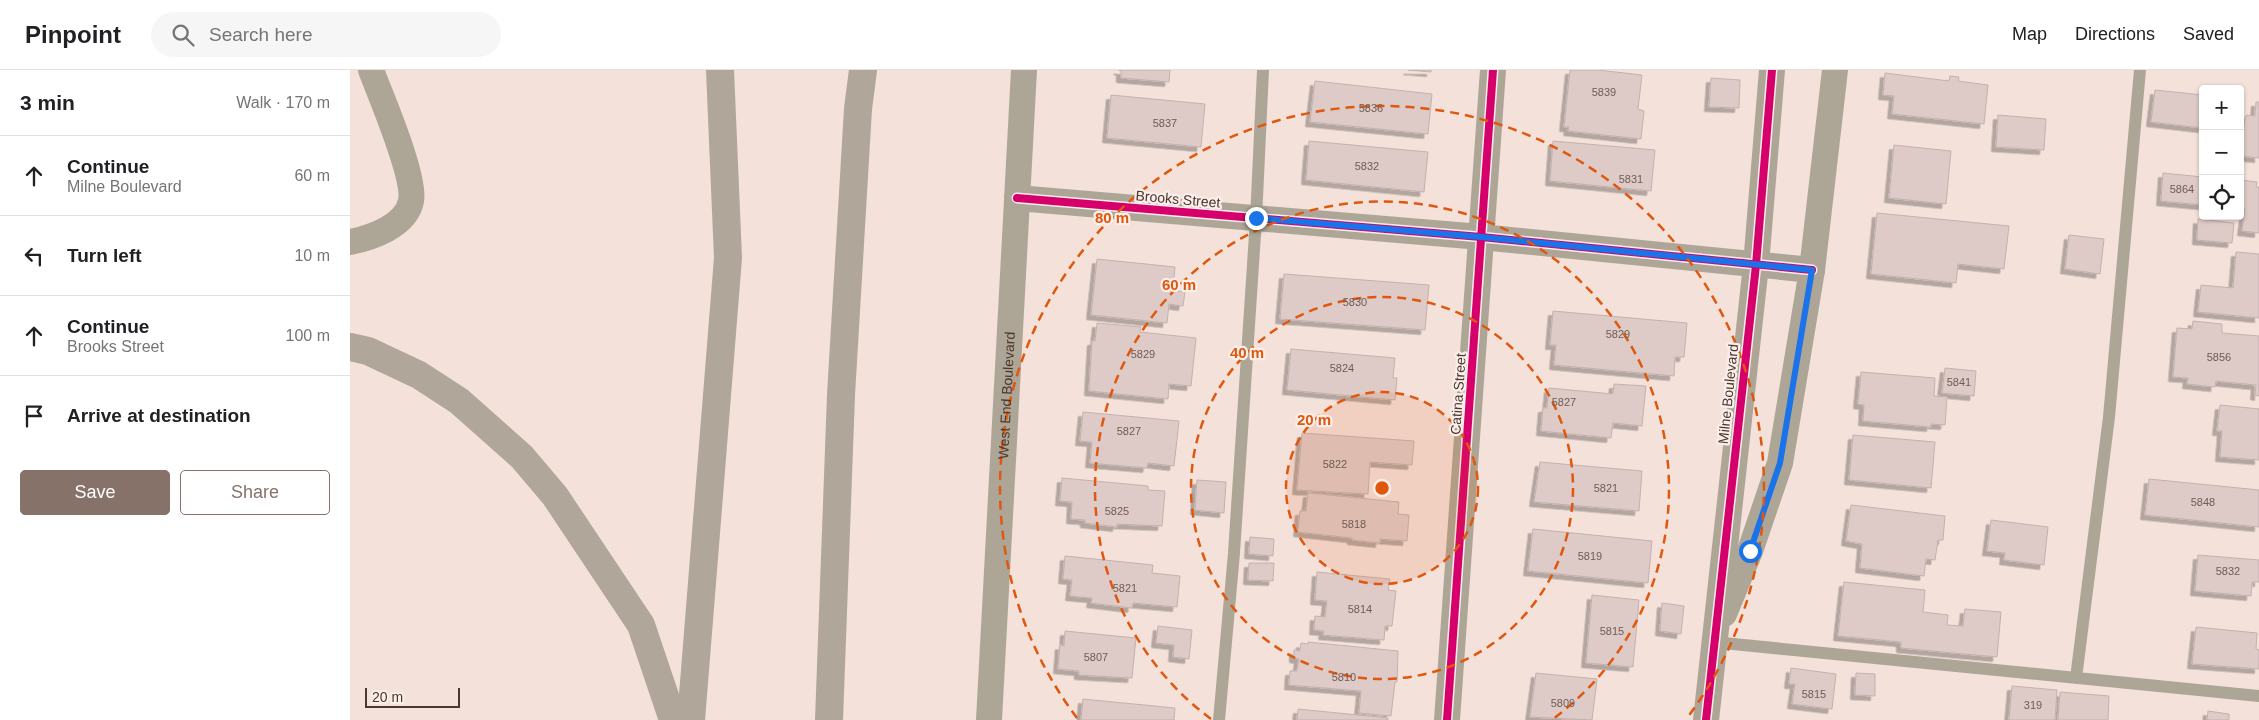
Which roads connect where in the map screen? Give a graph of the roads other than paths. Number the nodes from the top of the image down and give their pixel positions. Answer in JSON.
{"nodes":[{"id":1,"x":371,"y":70,"type":"edge"},
{"id":2,"x":720,"y":70,"type":"edge"},
{"id":3,"x":863,"y":70,"type":"edge"},
{"id":4,"x":1024,"y":70,"type":"edge"},
{"id":5,"x":1263,"y":70,"type":"edge"},
{"id":6,"x":1493,"y":70,"type":"edge"},
{"id":7,"x":1772,"y":70,"type":"edge"},
{"id":8,"x":1835,"y":70,"type":"edge"},
{"id":9,"x":2140,"y":70,"type":"edge"},
{"id":10,"x":1017,"y":198,"type":"junction"},
{"id":11,"x":1256,"y":218,"type":"junction"},
{"id":12,"x":1481,"y":237,"type":"junction"},
{"id":13,"x":350,"y":242,"type":"edge"},
{"id":14,"x":1756,"y":265,"type":"junction"},
{"id":15,"x":1812,"y":270,"type":"junction"},
{"id":16,"x":350,"y":347,"type":"edge"},
{"id":17,"x":1713,"y":642,"type":"junction"},
{"id":18,"x":2076,"y":678,"type":"junction"},
{"id":19,"x":2259,"y":696,"type":"edge"},
{"id":20,"x":673,"y":720,"type":"edge"},
{"id":21,"x":692,"y":720,"type":"edge"},
{"id":22,"x":829,"y":720,"type":"edge"},
{"id":23,"x":989,"y":720,"type":"edge"},
{"id":24,"x":1219,"y":720,"type":"edge"},
{"id":25,"x":1447,"y":720,"type":"edge"},
{"id":26,"x":1706,"y":720,"type":"edge"}],
"edges":[{"from":1,"to":13,"type":"street"},
{"from":2,"to":21,"type":"highway"},
{"from":3,"to":22,"type":"highway"},
{"from":4,"to":10,"type":"street","name":"West End Boulevard"},
{"from":5,"to":11,"type":"lane"},
{"from":6,"to":12,"type":"street","name":"Catina Street"},
{"from":7,"to":14,"type":"street","name":"Milne Boulevard"},
{"from":8,"to":15,"type":"street","name":"Milne Boulevard"},
{"from":9,"to":18,"type":"lane"},
{"from":10,"to":11,"type":"street","name":"Brooks Street"},
{"from":10,"to":23,"type":"street","name":"West End Boulevard"},
{"from":11,"to":12,"type":"street","name":"Brooks Street"},
{"from":11,"to":24,"type":"lane"},
{"from":12,"to":14,"type":"street","name":"Brooks Street"},
{"from":12,"to":25,"type":"street","name":"Catina Street"},
{"from":14,"to":15,"type":"street","name":"Brooks Street"},
{"from":14,"to":17,"type":"street","name":"Milne Boulevard"},
{"from":15,"to":17,"type":"street","name":"Milne Boulevard"},
{"from":16,"to":20,"type":"highway"},
{"from":17,"to":18,"type":"lane"},
{"from":17,"to":26,"type":"street","name":"Milne Boulevard"},
{"from":18,"to":19,"type":"lane"}]}
